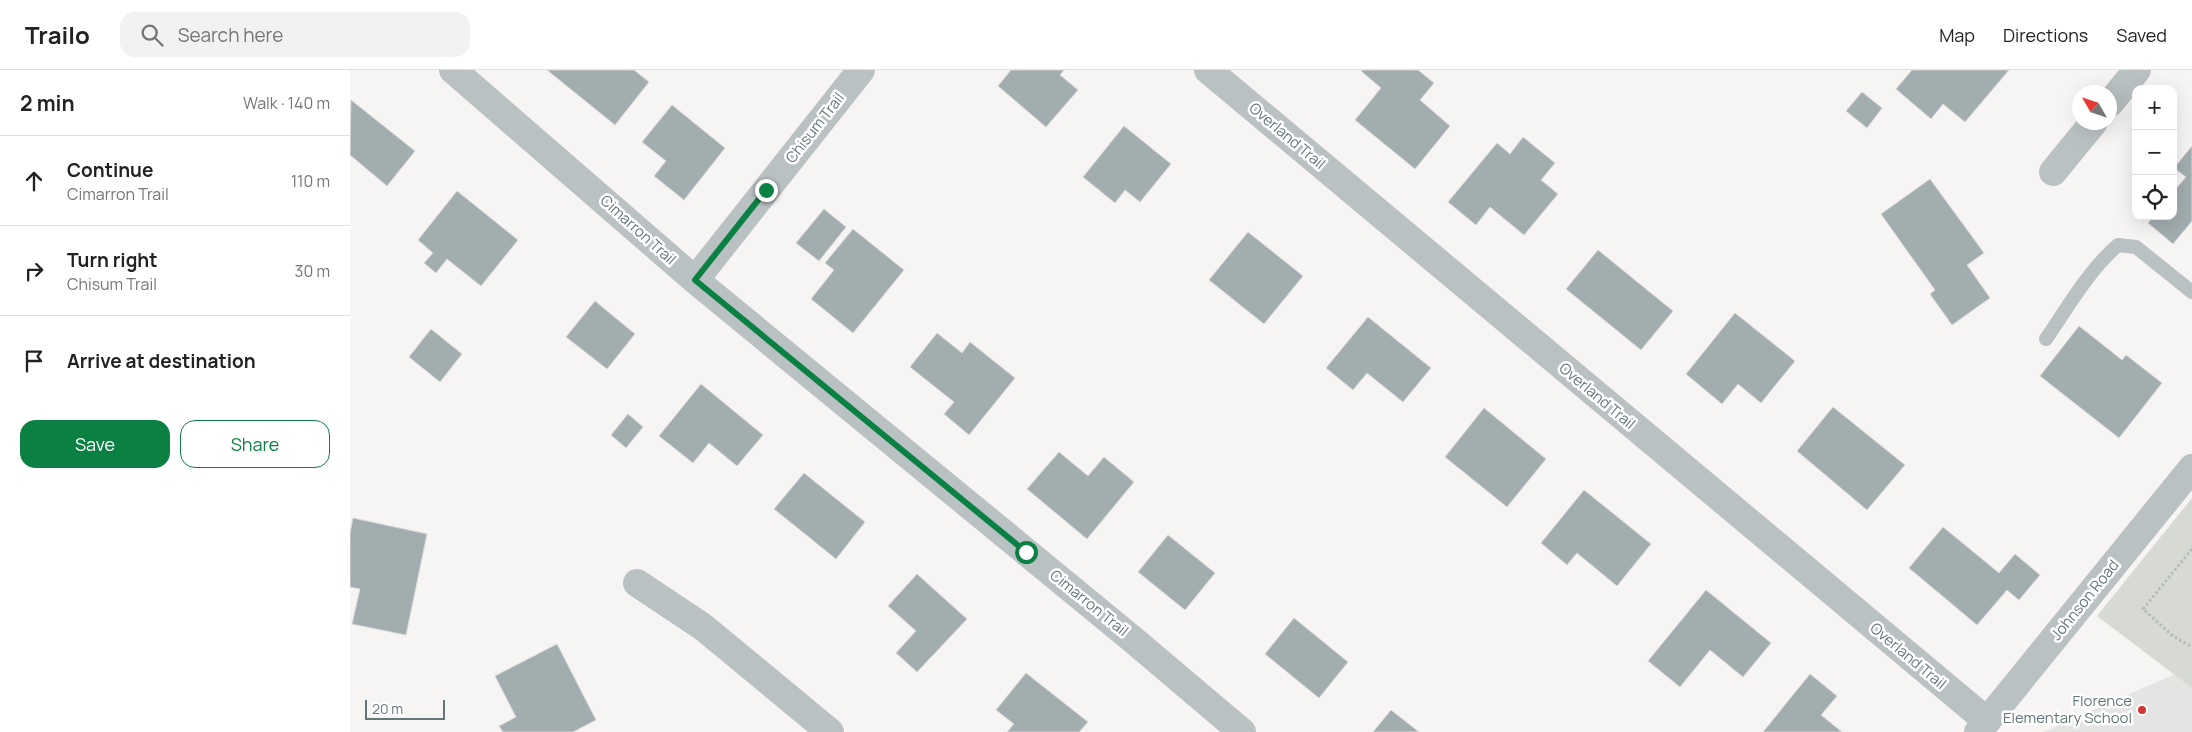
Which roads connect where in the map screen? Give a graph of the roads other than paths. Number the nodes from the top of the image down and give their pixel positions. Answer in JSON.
{"nodes":[{"id":1,"x":453,"y":70,"type":"edge"},
{"id":2,"x":861,"y":70,"type":"edge"},
{"id":3,"x":1208,"y":70,"type":"edge"},
{"id":4,"x":2137,"y":70,"type":"edge"},
{"id":5,"x":2117,"y":94,"type":"edge"},
{"id":6,"x":2087,"y":130,"type":"edge"},
{"id":7,"x":2053,"y":172,"type":"dead end"},
{"id":8,"x":695,"y":280,"type":"junction"},
{"id":9,"x":2192,"y":292,"type":"edge"},
{"id":10,"x":2046,"y":339,"type":"dead end"},
{"id":11,"x":2192,"y":468,"type":"edge"},
{"id":12,"x":637,"y":583,"type":"dead end"},
{"id":13,"x":1982,"y":727,"type":"edge"},
{"id":14,"x":830,"y":732,"type":"edge"},
{"id":15,"x":1242,"y":732,"type":"edge"}],
"edges":[{"from":1,"to":8,"type":"street","name":"Cimarron Trail"},
{"from":2,"to":8,"type":"street","name":"Chisum Trail"},
{"from":3,"to":13,"type":"street","name":"Overland Trail"},
{"from":4,"to":5,"type":"street"},
{"from":6,"to":7,"type":"street"},
{"from":8,"to":15,"type":"street","name":"Cimarron Trail"},
{"from":9,"to":10,"type":"lane"},
{"from":11,"to":13,"type":"street","name":"Johnson Road"},
{"from":12,"to":14,"type":"street"}]}
